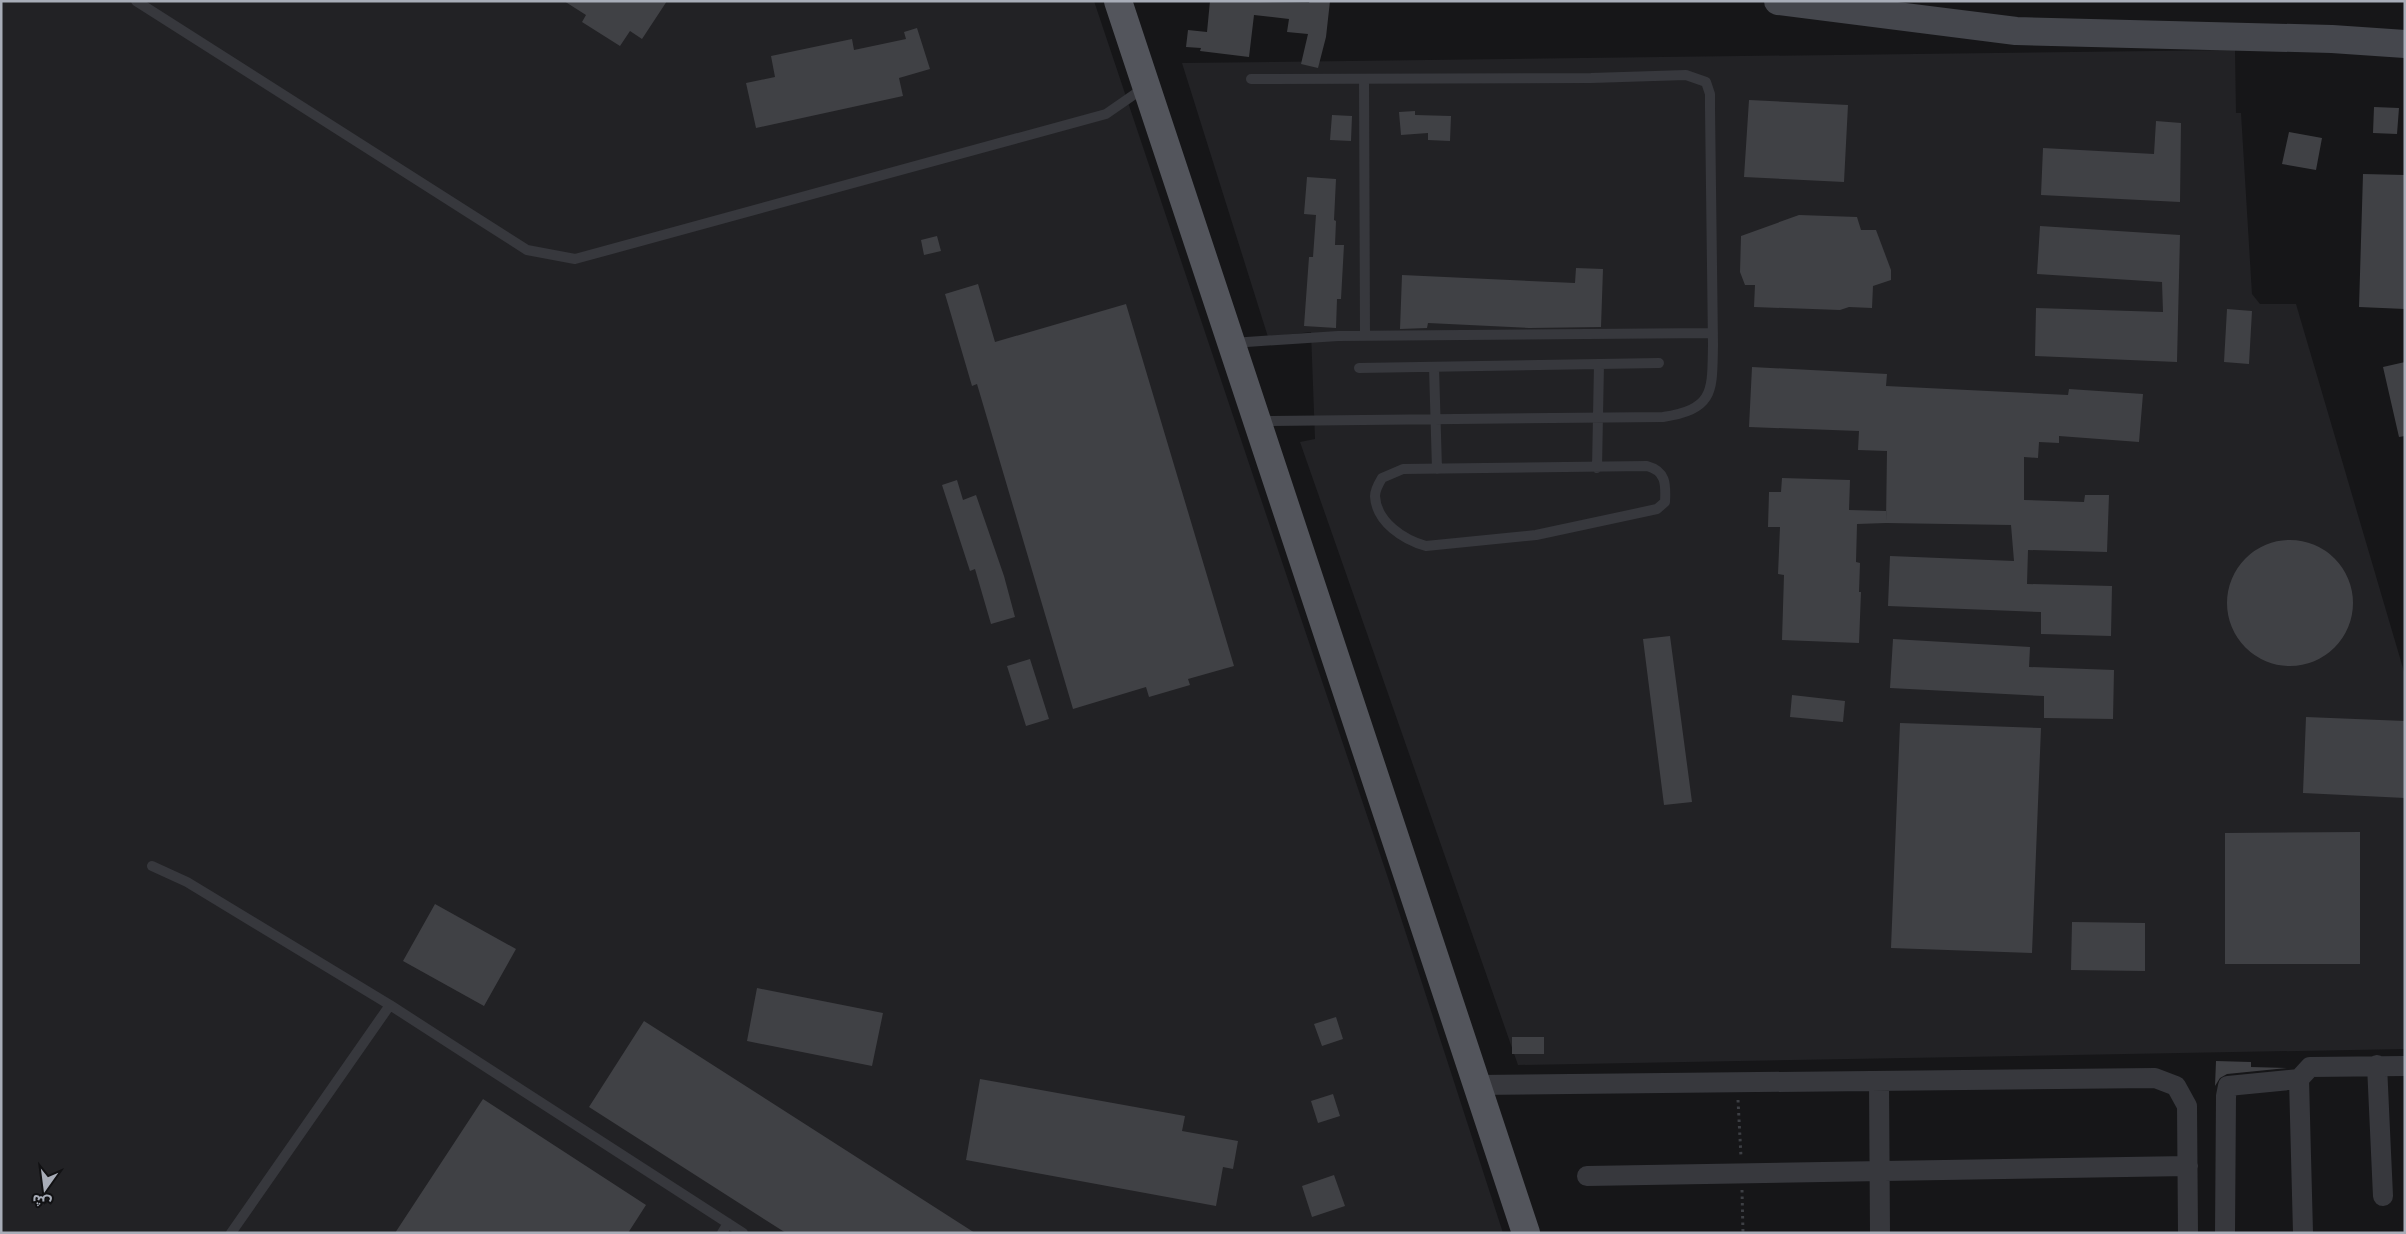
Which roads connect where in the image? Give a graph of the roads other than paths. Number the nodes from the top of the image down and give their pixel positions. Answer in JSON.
{"nodes":[{"id":1,"x":136,"y":1,"type":"edge"},
{"id":2,"x":1118,"y":1,"type":"edge"},
{"id":3,"x":1778,"y":1,"type":"edge"},
{"id":4,"x":2405,"y":44,"type":"edge"},
{"id":5,"x":1251,"y":79,"type":"dead end"},
{"id":6,"x":1364,"y":79,"type":"junction"},
{"id":7,"x":1146,"y":86,"type":"junction"},
{"id":8,"x":1713,"y":333,"type":"junction"},
{"id":9,"x":1365,"y":336,"type":"junction"},
{"id":10,"x":1231,"y":343,"type":"junction"},
{"id":11,"x":1599,"y":364,"type":"junction"},
{"id":12,"x":1660,"y":364,"type":"dead end"},
{"id":13,"x":1434,"y":367,"type":"junction"},
{"id":14,"x":1359,"y":368,"type":"dead end"},
{"id":15,"x":1597,"y":417,"type":"junction"},
{"id":16,"x":1435,"y":418,"type":"junction"},
{"id":17,"x":1257,"y":421,"type":"junction"},
{"id":18,"x":1436,"y":468,"type":"junction"},
{"id":19,"x":1597,"y":468,"type":"junction"},
{"id":20,"x":152,"y":866,"type":"dead end"},
{"id":21,"x":390,"y":1004,"type":"junction"},
{"id":22,"x":2377,"y":1065,"type":"junction"},
{"id":23,"x":2405,"y":1066,"type":"edge"},
{"id":24,"x":2299,"y":1079,"type":"junction"},
{"id":25,"x":1879,"y":1081,"type":"junction"},
{"id":26,"x":1477,"y":1085,"type":"junction"},
{"id":27,"x":2188,"y":1166,"type":"junction"},
{"id":28,"x":1879,"y":1171,"type":"junction"},
{"id":29,"x":1587,"y":1176,"type":"dead end"},
{"id":30,"x":2383,"y":1196,"type":"dead end"},
{"id":31,"x":728,"y":1223,"type":"junction"},
{"id":32,"x":231,"y":1233,"type":"edge"},
{"id":33,"x":722,"y":1233,"type":"edge"},
{"id":34,"x":743,"y":1233,"type":"edge"},
{"id":35,"x":1526,"y":1233,"type":"edge"},
{"id":36,"x":1880,"y":1233,"type":"edge"},
{"id":37,"x":2188,"y":1233,"type":"edge"},
{"id":38,"x":2225,"y":1233,"type":"edge"},
{"id":39,"x":2303,"y":1233,"type":"edge"}],
"edges":[{"from":1,"to":7,"type":"lane"},
{"from":2,"to":7,"type":"main road"},
{"from":3,"to":4,"type":"street"},
{"from":5,"to":6,"type":"lane"},
{"from":6,"to":8,"type":"lane"},
{"from":6,"to":9,"type":"lane"},
{"from":7,"to":10,"type":"main road"},
{"from":8,"to":9,"type":"lane"},
{"from":8,"to":15,"type":"lane"},
{"from":9,"to":10,"type":"lane"},
{"from":10,"to":17,"type":"main road"},
{"from":11,"to":12,"type":"lane"},
{"from":11,"to":13,"type":"lane"},
{"from":11,"to":15,"type":"lane"},
{"from":13,"to":14,"type":"lane"},
{"from":13,"to":16,"type":"lane"},
{"from":15,"to":16,"type":"lane"},
{"from":15,"to":19,"type":"lane"},
{"from":16,"to":17,"type":"lane"},
{"from":16,"to":18,"type":"lane"},
{"from":17,"to":26,"type":"main road"},
{"from":18,"to":19,"type":"lane"},
{"from":18,"to":19,"type":"lane"},
{"from":20,"to":21,"type":"lane"},
{"from":21,"to":31,"type":"lane"},
{"from":21,"to":32,"type":"lane"},
{"from":22,"to":23,"type":"street"},
{"from":22,"to":24,"type":"street"},
{"from":22,"to":30,"type":"street"},
{"from":24,"to":38,"type":"street"},
{"from":24,"to":39,"type":"street"},
{"from":25,"to":26,"type":"street"},
{"from":25,"to":27,"type":"street"},
{"from":25,"to":28,"type":"street"},
{"from":26,"to":35,"type":"main road"},
{"from":27,"to":28,"type":"street"},
{"from":27,"to":37,"type":"street"},
{"from":28,"to":29,"type":"street"},
{"from":28,"to":36,"type":"street"},
{"from":31,"to":33,"type":"lane"},
{"from":31,"to":34,"type":"lane"}]}
